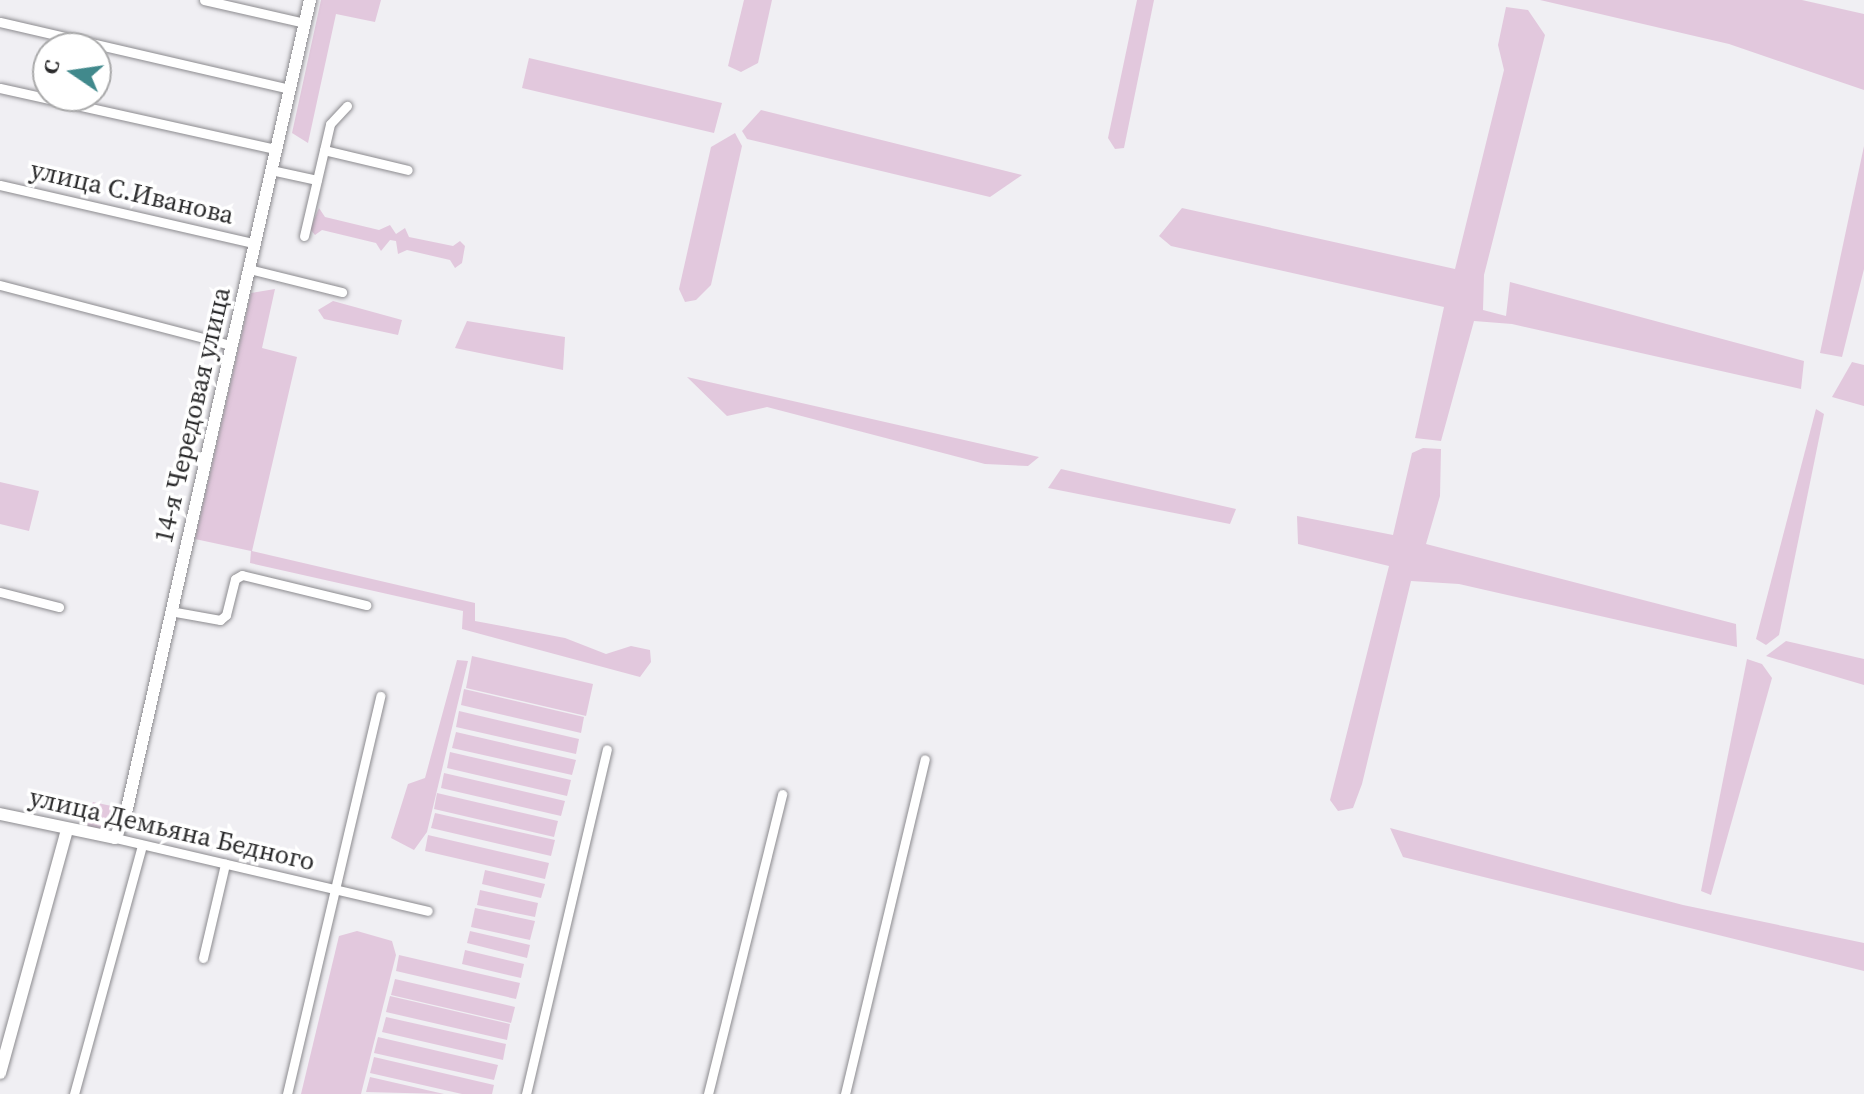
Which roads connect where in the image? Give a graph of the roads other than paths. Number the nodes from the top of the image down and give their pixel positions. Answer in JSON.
{"nodes":[{"id":1,"x":204,"y":0,"type":"edge"},
{"id":2,"x":310,"y":0,"type":"edge"},
{"id":3,"x":0,"y":22,"type":"edge"},
{"id":4,"x":305,"y":23,"type":"junction"},
{"id":5,"x":0,"y":88,"type":"edge"},
{"id":6,"x":290,"y":89,"type":"junction"},
{"id":7,"x":347,"y":106,"type":"dead end"},
{"id":8,"x":276,"y":149,"type":"junction"},
{"id":9,"x":324,"y":150,"type":"junction"},
{"id":10,"x":271,"y":170,"type":"junction"},
{"id":11,"x":408,"y":170,"type":"dead end"},
{"id":12,"x":317,"y":180,"type":"junction"},
{"id":13,"x":0,"y":185,"type":"edge"},
{"id":14,"x":304,"y":236,"type":"dead end"},
{"id":15,"x":254,"y":243,"type":"junction"},
{"id":16,"x":249,"y":269,"type":"junction"},
{"id":17,"x":0,"y":285,"type":"edge"},
{"id":18,"x":342,"y":292,"type":"dead end"},
{"id":19,"x":231,"y":345,"type":"junction"},
{"id":20,"x":0,"y":592,"type":"edge"},
{"id":21,"x":366,"y":605,"type":"dead end"},
{"id":22,"x":59,"y":607,"type":"dead end"},
{"id":23,"x":170,"y":611,"type":"junction"},
{"id":24,"x":380,"y":696,"type":"dead end"},
{"id":25,"x":607,"y":749,"type":"dead end"},
{"id":26,"x":925,"y":759,"type":"dead end"},
{"id":27,"x":782,"y":794,"type":"dead end"},
{"id":28,"x":0,"y":814,"type":"edge"},
{"id":29,"x":67,"y":829,"type":"junction"},
{"id":30,"x":115,"y":838,"type":"junction"},
{"id":31,"x":142,"y":845,"type":"junction"},
{"id":32,"x":225,"y":864,"type":"junction"},
{"id":33,"x":334,"y":889,"type":"junction"},
{"id":34,"x":428,"y":911,"type":"dead end"},
{"id":35,"x":203,"y":958,"type":"dead end"},
{"id":36,"x":0,"y":1073,"type":"edge"},
{"id":37,"x":74,"y":1094,"type":"edge"},
{"id":38,"x":287,"y":1094,"type":"edge"},
{"id":39,"x":526,"y":1094,"type":"edge"},
{"id":40,"x":708,"y":1094,"type":"edge"},
{"id":41,"x":845,"y":1094,"type":"edge"}],
"edges":[{"from":1,"to":4,"type":"street"},
{"from":2,"to":4,"type":"main road","name":"14-я Чередовая улица"},
{"from":3,"to":6,"type":"street"},
{"from":4,"to":6,"type":"main road","name":"14-я Чередовая улица"},
{"from":5,"to":8,"type":"street"},
{"from":6,"to":8,"type":"main road","name":"14-я Чередовая улица"},
{"from":7,"to":9,"type":"street"},
{"from":8,"to":10,"type":"main road","name":"14-я Чередовая улица"},
{"from":9,"to":11,"type":"street"},
{"from":9,"to":12,"type":"street"},
{"from":10,"to":12,"type":"street"},
{"from":10,"to":15,"type":"main road","name":"14-я Чередовая улица"},
{"from":12,"to":14,"type":"street"},
{"from":13,"to":15,"type":"street","name":"улица С.Иванова"},
{"from":15,"to":16,"type":"main road","name":"14-я Чередовая улица"},
{"from":16,"to":18,"type":"street"},
{"from":16,"to":19,"type":"main road","name":"14-я Чередовая улица"},
{"from":17,"to":19,"type":"street"},
{"from":19,"to":23,"type":"main road","name":"14-я Чередовая улица"},
{"from":20,"to":22,"type":"street"},
{"from":21,"to":23,"type":"street"},
{"from":23,"to":30,"type":"main road","name":"14-я Чередовая улица"},
{"from":24,"to":33,"type":"street"},
{"from":25,"to":39,"type":"street"},
{"from":26,"to":41,"type":"street"},
{"from":27,"to":40,"type":"street"},
{"from":28,"to":29,"type":"main road","name":"улица Демьяна Бедного"},
{"from":29,"to":30,"type":"main road","name":"улица Демьяна Бедного"},
{"from":29,"to":36,"type":"main road"},
{"from":30,"to":31,"type":"street","name":"улица Демьяна Бедного"},
{"from":31,"to":32,"type":"street","name":"улица Демьяна Бедного"},
{"from":31,"to":37,"type":"street"},
{"from":32,"to":33,"type":"street","name":"улица Демьяна Бедного"},
{"from":32,"to":35,"type":"street"},
{"from":33,"to":34,"type":"street","name":"улица Демьяна Бедного"},
{"from":33,"to":38,"type":"street"}]}
